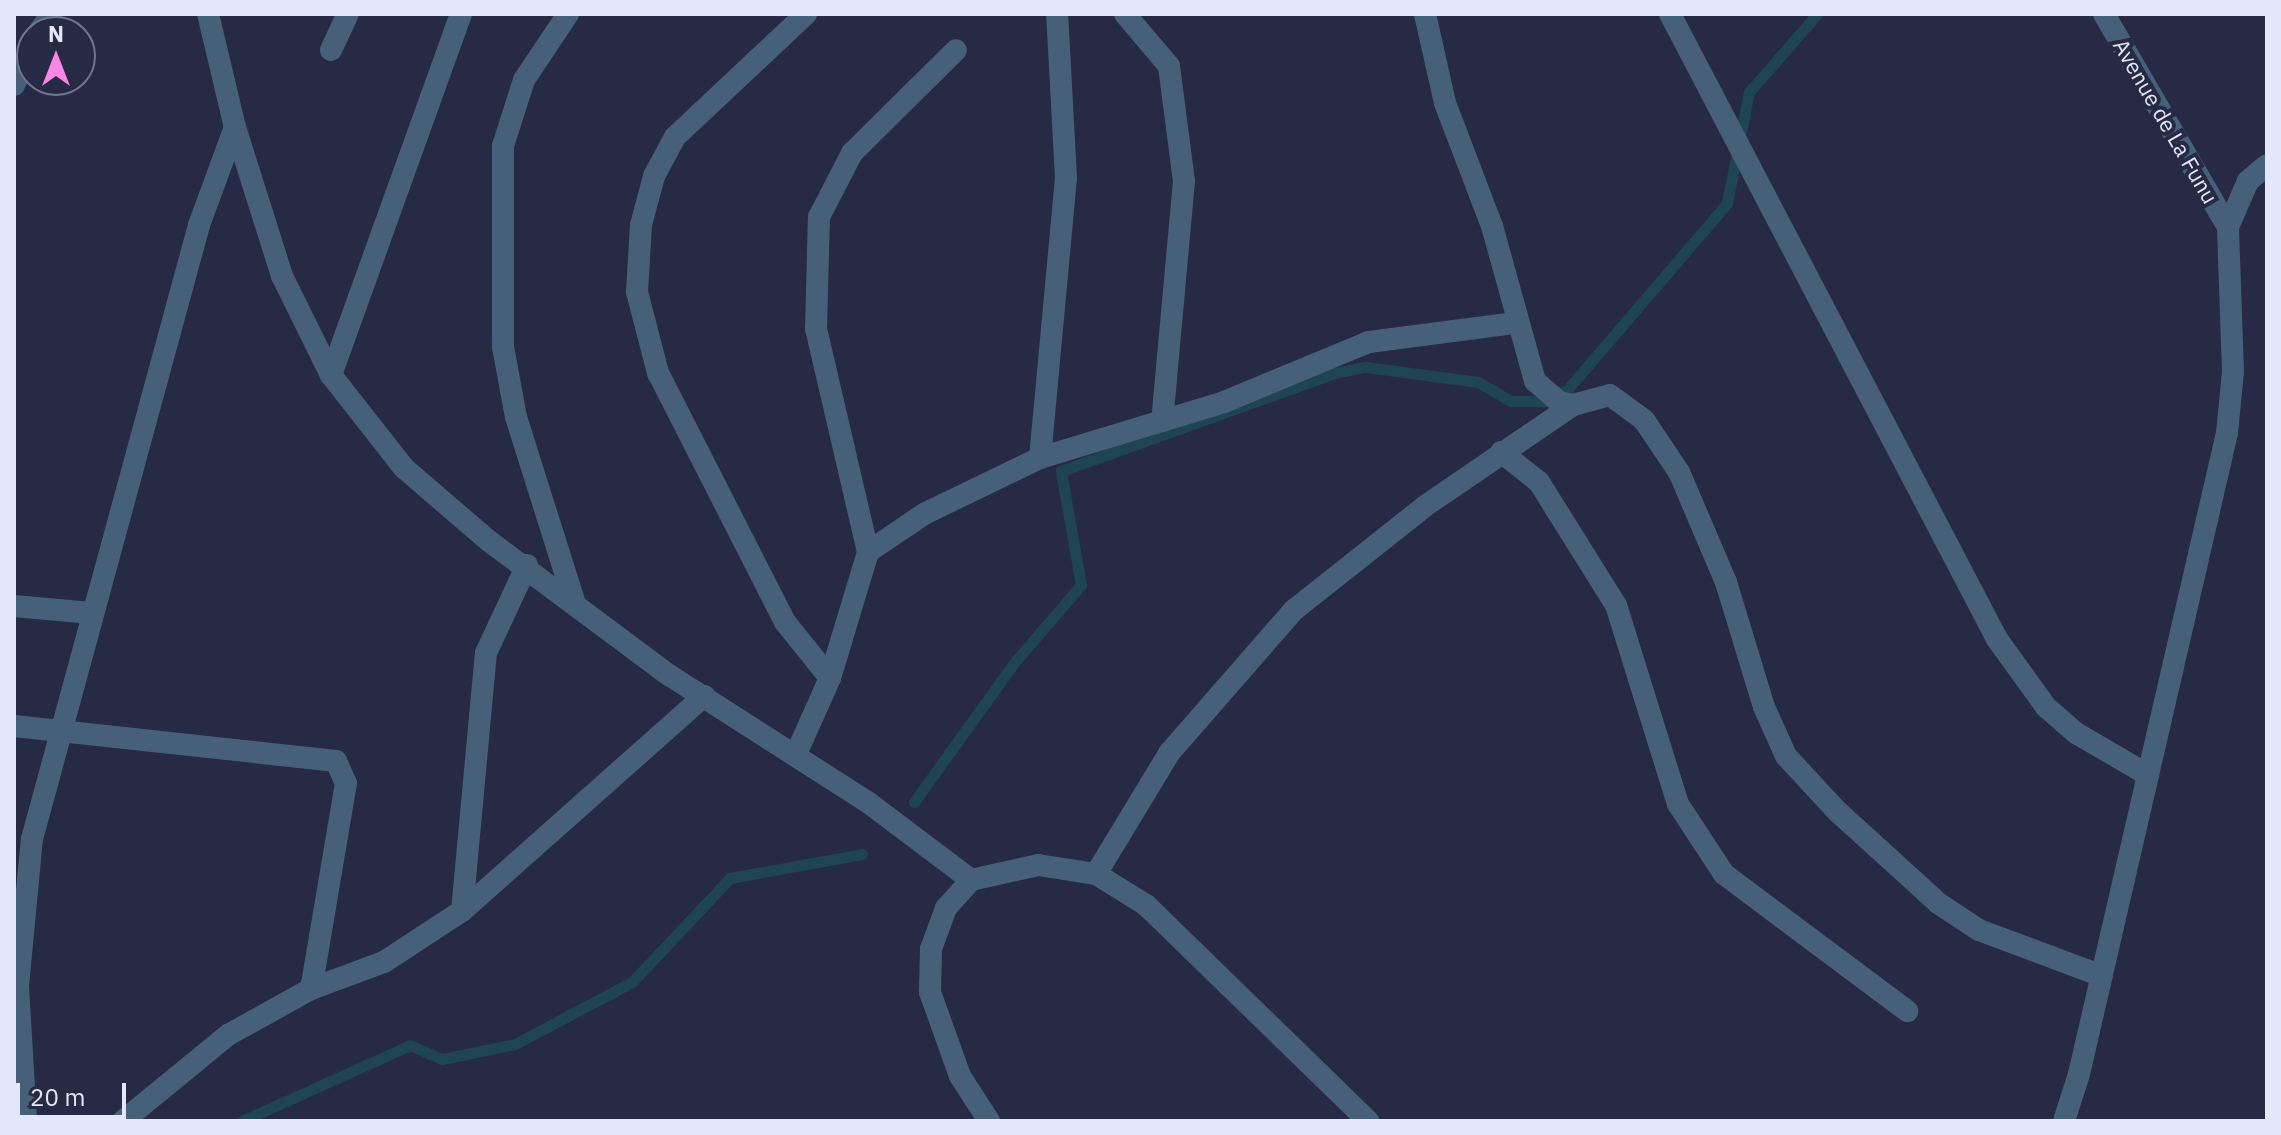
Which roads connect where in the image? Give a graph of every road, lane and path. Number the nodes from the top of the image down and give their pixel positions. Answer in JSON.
{"nodes":[{"id":1,"x":208,"y":14,"type":"edge"},
{"id":2,"x":348,"y":14,"type":"edge"},
{"id":3,"x":461,"y":14,"type":"edge"},
{"id":4,"x":568,"y":14,"type":"edge"},
{"id":5,"x":806,"y":14,"type":"edge"},
{"id":6,"x":1057,"y":14,"type":"edge"},
{"id":7,"x":1125,"y":14,"type":"edge"},
{"id":8,"x":1425,"y":14,"type":"edge"},
{"id":9,"x":1670,"y":14,"type":"edge"},
{"id":10,"x":2104,"y":14,"type":"edge"},
{"id":11,"x":331,"y":50,"type":"dead end"},
{"id":12,"x":956,"y":50,"type":"dead end"},
{"id":13,"x":235,"y":127,"type":"junction"},
{"id":14,"x":2267,"y":165,"type":"edge"},
{"id":15,"x":2228,"y":227,"type":"junction"},
{"id":16,"x":1516,"y":323,"type":"junction"},
{"id":17,"x":331,"y":375,"type":"junction"},
{"id":18,"x":1566,"y":404,"type":"junction"},
{"id":19,"x":1162,"y":421,"type":"junction"},
{"id":20,"x":1501,"y":452,"type":"junction"},
{"id":21,"x":1040,"y":458,"type":"junction"},
{"id":22,"x":868,"y":552,"type":"junction"},
{"id":23,"x":527,"y":565,"type":"junction"},
{"id":24,"x":574,"y":601,"type":"junction"},
{"id":25,"x":14,"y":606,"type":"edge"},
{"id":26,"x":92,"y":613,"type":"junction"},
{"id":27,"x":830,"y":678,"type":"junction"},
{"id":28,"x":704,"y":696,"type":"junction"},
{"id":29,"x":14,"y":726,"type":"edge"},
{"id":30,"x":58,"y":729,"type":"junction"},
{"id":31,"x":796,"y":754,"type":"junction"},
{"id":32,"x":2148,"y":775,"type":"junction"},
{"id":33,"x":1096,"y":874,"type":"junction"},
{"id":34,"x":971,"y":880,"type":"junction"},
{"id":35,"x":462,"y":911,"type":"junction"},
{"id":36,"x":2102,"y":976,"type":"junction"},
{"id":37,"x":311,"y":989,"type":"junction"},
{"id":38,"x":1907,"y":1011,"type":"dead end"},
{"id":39,"x":26,"y":1121,"type":"edge"},
{"id":40,"x":123,"y":1121,"type":"edge"},
{"id":41,"x":989,"y":1121,"type":"edge"},
{"id":42,"x":1368,"y":1121,"type":"edge"},
{"id":43,"x":2064,"y":1121,"type":"edge"}],
"edges":[{"from":1,"to":13,"type":"street"},
{"from":2,"to":11,"type":"street"},
{"from":3,"to":17,"type":"street"},
{"from":4,"to":24,"type":"street"},
{"from":5,"to":27,"type":"street"},
{"from":6,"to":21,"type":"street"},
{"from":7,"to":19,"type":"street"},
{"from":8,"to":16,"type":"street"},
{"from":9,"to":32,"type":"street"},
{"from":10,"to":15,"type":"street","name":"Avenue de La Funu"},
{"from":12,"to":22,"type":"street"},
{"from":13,"to":17,"type":"street"},
{"from":13,"to":26,"type":"street"},
{"from":14,"to":15,"type":"street"},
{"from":15,"to":32,"type":"street"},
{"from":16,"to":18,"type":"street"},
{"from":16,"to":19,"type":"street"},
{"from":17,"to":23,"type":"street"},
{"from":18,"to":20,"type":"street"},
{"from":18,"to":36,"type":"street"},
{"from":19,"to":21,"type":"street"},
{"from":20,"to":33,"type":"street"},
{"from":20,"to":38,"type":"street"},
{"from":21,"to":22,"type":"street"},
{"from":22,"to":27,"type":"street"},
{"from":23,"to":24,"type":"street"},
{"from":23,"to":35,"type":"street"},
{"from":24,"to":28,"type":"street"},
{"from":25,"to":26,"type":"street"},
{"from":26,"to":30,"type":"street"},
{"from":27,"to":31,"type":"street"},
{"from":28,"to":31,"type":"street"},
{"from":28,"to":35,"type":"street"},
{"from":29,"to":30,"type":"street"},
{"from":30,"to":37,"type":"street"},
{"from":30,"to":39,"type":"street"},
{"from":31,"to":34,"type":"street"},
{"from":32,"to":36,"type":"street"},
{"from":33,"to":34,"type":"street"},
{"from":33,"to":42,"type":"street"},
{"from":34,"to":41,"type":"street"},
{"from":35,"to":37,"type":"street"},
{"from":36,"to":43,"type":"street"},
{"from":37,"to":40,"type":"street"}]}
